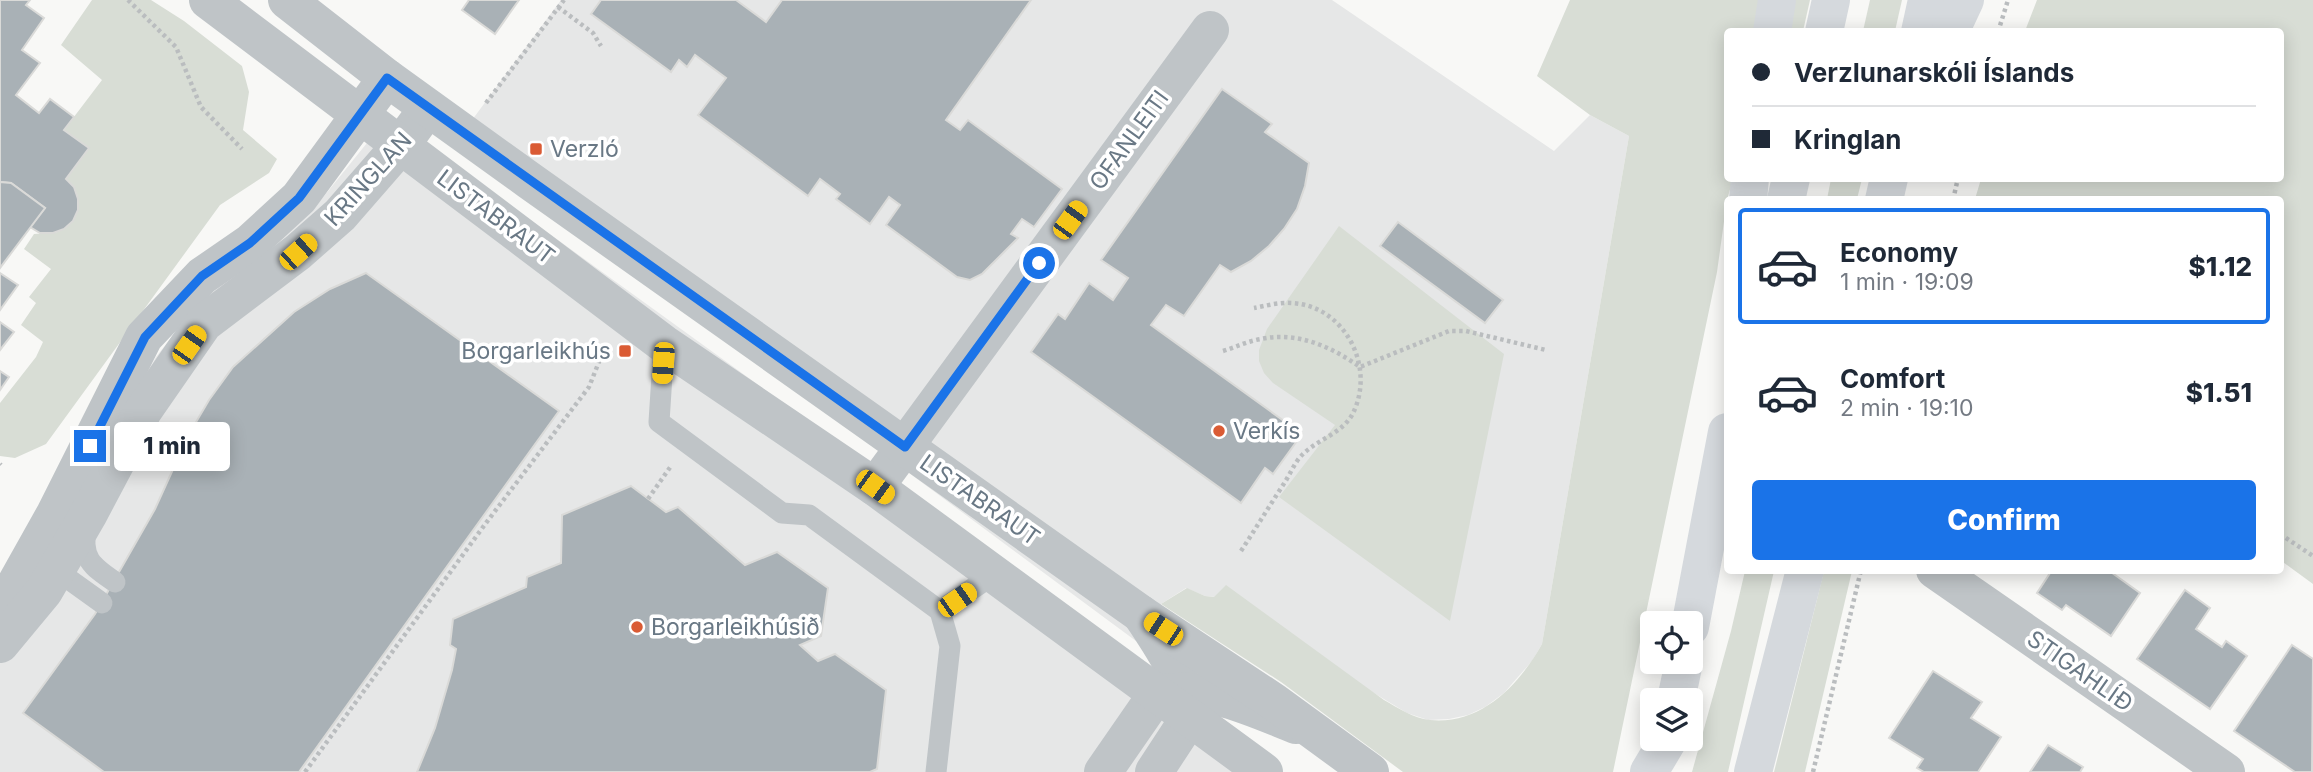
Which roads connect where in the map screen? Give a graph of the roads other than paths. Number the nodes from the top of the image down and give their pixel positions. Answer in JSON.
{"nodes":[{"id":1,"x":208,"y":0,"type":"edge"},
{"id":2,"x":288,"y":0,"type":"edge"},
{"id":3,"x":1777,"y":0,"type":"edge"},
{"id":4,"x":1832,"y":0,"type":"edge"},
{"id":5,"x":1927,"y":0,"type":"edge"},
{"id":6,"x":1965,"y":0,"type":"edge"},
{"id":7,"x":1773,"y":28,"type":"edge"},
{"id":8,"x":1825,"y":28,"type":"edge"},
{"id":9,"x":1921,"y":28,"type":"edge"},
{"id":10,"x":1952,"y":28,"type":"edge"},
{"id":11,"x":1210,"y":30,"type":"dead end"},
{"id":12,"x":387,"y":78,"type":"junction"},
{"id":13,"x":428,"y":108,"type":"junction"},
{"id":14,"x":361,"y":115,"type":"junction"},
{"id":15,"x":401,"y":145,"type":"junction"},
{"id":16,"x":202,"y":276,"type":"junction"},
{"id":17,"x":204,"y":323,"type":"junction"},
{"id":18,"x":664,"y":344,"type":"junction"},
{"id":19,"x":905,"y":447,"type":"junction"},
{"id":20,"x":1724,"y":448,"type":"edge"},
{"id":21,"x":875,"y":487,"type":"junction"},
{"id":22,"x":72,"y":514,"type":"junction"},
{"id":23,"x":55,"y":570,"type":"junction"},
{"id":24,"x":994,"y":574,"type":"junction"},
{"id":25,"x":1804,"y":574,"type":"edge"},
{"id":26,"x":1941,"y":574,"type":"edge"},
{"id":27,"x":115,"y":582,"type":"dead end"},
{"id":28,"x":102,"y":603,"type":"dead end"},
{"id":29,"x":940,"y":611,"type":"junction"},
{"id":30,"x":1693,"y":611,"type":"edge"},
{"id":31,"x":0,"y":612,"type":"edge"},
{"id":32,"x":1141,"y":614,"type":"junction"},
{"id":33,"x":0,"y":644,"type":"edge"},
{"id":34,"x":1177,"y":700,"type":"junction"},
{"id":35,"x":1317,"y":734,"type":"junction"},
{"id":36,"x":936,"y":772,"type":"edge"},
{"id":37,"x":1103,"y":772,"type":"edge"},
{"id":38,"x":1154,"y":772,"type":"edge"},
{"id":39,"x":1264,"y":772,"type":"edge"},
{"id":40,"x":1370,"y":772,"type":"edge"},
{"id":41,"x":1753,"y":772,"type":"edge"},
{"id":42,"x":2226,"y":772,"type":"edge"}],
"edges":[{"from":1,"to":14,"type":"street","name":"LISTABRAUT"},
{"from":2,"to":12,"type":"street","name":"LISTABRAUT"},
{"from":3,"to":7,"type":"main road"},
{"from":4,"to":8,"type":"main road"},
{"from":5,"to":9,"type":"main road"},
{"from":6,"to":10,"type":"main road"},
{"from":11,"to":19,"type":"street","name":"OFANLEITI"},
{"from":12,"to":13,"type":"street","name":"LISTABRAUT"},
{"from":12,"to":14,"type":"street","name":"KRINGLAN"},
{"from":13,"to":15,"type":"street","name":"KRINGLAN"},
{"from":13,"to":19,"type":"street","name":"LISTABRAUT"},
{"from":14,"to":15,"type":"street","name":"LISTABRAUT"},
{"from":14,"to":16,"type":"street","name":"KRINGLAN"},
{"from":15,"to":17,"type":"street","name":"KRINGLAN"},
{"from":15,"to":18,"type":"street","name":"LISTABRAUT"},
{"from":16,"to":17,"type":"lane"},
{"from":16,"to":22,"type":"street","name":"KRINGLAN"},
{"from":17,"to":22,"type":"street","name":"KRINGLAN"},
{"from":18,"to":21,"type":"street","name":"LISTABRAUT"},
{"from":18,"to":29,"type":"lane"},
{"from":19,"to":21,"type":"street","name":"OFANLEITI"},
{"from":19,"to":32,"type":"street","name":"LISTABRAUT"},
{"from":20,"to":30,"type":"main road"},
{"from":21,"to":24,"type":"street","name":"LISTABRAUT"},
{"from":22,"to":23,"type":"street","name":"KRINGLAN"},
{"from":22,"to":27,"type":"lane"},
{"from":22,"to":31,"type":"street","name":"KRINGLAN"},
{"from":23,"to":28,"type":"lane"},
{"from":23,"to":33,"type":"street","name":"KRINGLAN"},
{"from":24,"to":29,"type":"lane"},
{"from":24,"to":34,"type":"street","name":"LISTABRAUT"},
{"from":25,"to":41,"type":"main road"},
{"from":26,"to":42,"type":"street","name":"STIGAHLÍÐ"},
{"from":29,"to":36,"type":"lane"},
{"from":32,"to":34,"type":"street"},
{"from":32,"to":35,"type":"street","name":"LISTABRAUT"},
{"from":34,"to":35,"type":"street"},
{"from":34,"to":37,"type":"street"},
{"from":34,"to":38,"type":"street"},
{"from":34,"to":39,"type":"street","name":"LISTABRAUT"},
{"from":35,"to":40,"type":"street","name":"LISTABRAUT"}]}
